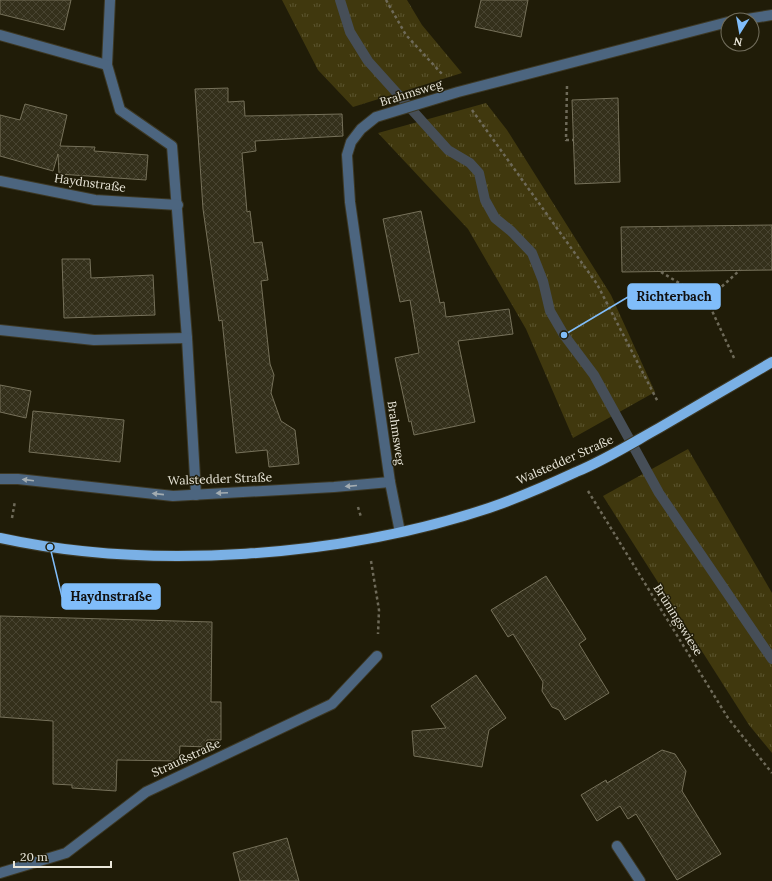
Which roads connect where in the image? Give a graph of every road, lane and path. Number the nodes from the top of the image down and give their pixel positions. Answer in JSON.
{"nodes":[{"id":1,"x":110,"y":0,"type":"edge"},
{"id":2,"x":386,"y":0,"type":"edge"},
{"id":3,"x":772,"y":15,"type":"edge"},
{"id":4,"x":760,"y":17,"type":"edge"},
{"id":5,"x":720,"y":24,"type":"edge"},
{"id":6,"x":0,"y":35,"type":"edge"},
{"id":7,"x":567,"y":64,"type":"junction"},
{"id":8,"x":107,"y":66,"type":"junction"},
{"id":9,"x":458,"y":92,"type":"junction"},
{"id":10,"x":573,"y":140,"type":"dead end"},
{"id":11,"x":0,"y":182,"type":"edge"},
{"id":12,"x":178,"y":205,"type":"junction"},
{"id":13,"x":740,"y":270,"type":"dead end"},
{"id":14,"x":661,"y":272,"type":"dead end"},
{"id":15,"x":707,"y":300,"type":"junction"},
{"id":16,"x":0,"y":330,"type":"edge"},
{"id":17,"x":187,"y":338,"type":"junction"},
{"id":18,"x":772,"y":362,"type":"edge"},
{"id":19,"x":744,"y":379,"type":"junction"},
{"id":20,"x":669,"y":422,"type":"junction"},
{"id":21,"x":576,"y":472,"type":"junction"},
{"id":22,"x":0,"y":479,"type":"edge"},
{"id":23,"x":18,"y":479,"type":"junction"},
{"id":24,"x":390,"y":482,"type":"junction"},
{"id":25,"x":354,"y":485,"type":"junction"},
{"id":26,"x":196,"y":495,"type":"junction"},
{"id":27,"x":400,"y":532,"type":"junction"},
{"id":28,"x":5,"y":539,"type":"edge"},
{"id":29,"x":365,"y":539,"type":"junction"},
{"id":30,"x":377,"y":656,"type":"joint"},
{"id":31,"x":772,"y":773,"type":"edge"},
{"id":32,"x":617,"y":846,"type":"dead end"},
{"id":33,"x":0,"y":873,"type":"edge"},
{"id":34,"x":640,"y":881,"type":"edge"}],
"edges":[{"from":1,"to":8,"type":"street"},
{"from":2,"to":9,"type":"path"},
{"from":3,"to":4,"type":"street"},
{"from":5,"to":7,"type":"street","name":"Brahmsweg"},
{"from":6,"to":8,"type":"street"},
{"from":7,"to":9,"type":"street","name":"Brahmsweg"},
{"from":7,"to":10,"type":"path"},
{"from":8,"to":12,"type":"street"},
{"from":9,"to":20,"type":"path"},
{"from":9,"to":24,"type":"street","name":"Brahmsweg"},
{"from":11,"to":12,"type":"street","name":"Haydnstraße"},
{"from":12,"to":17,"type":"street"},
{"from":13,"to":15,"type":"path"},
{"from":14,"to":15,"type":"path"},
{"from":15,"to":19,"type":"path"},
{"from":16,"to":17,"type":"street"},
{"from":17,"to":26,"type":"street"},
{"from":18,"to":19,"type":"main road","name":"Walstedder Straße"},
{"from":19,"to":20,"type":"main road","name":"Walstedder Straße"},
{"from":20,"to":21,"type":"main road","name":"Walstedder Straße"},
{"from":21,"to":27,"type":"main road","name":"Walstedder Straße"},
{"from":21,"to":31,"type":"path","name":"Brüningswiese"},
{"from":22,"to":23,"type":"street","name":"Walstedder Straße"},
{"from":26,"to":23,"type":"street","name":"Walstedder Straße","one_way":true},
{"from":23,"to":28,"type":"path"},
{"from":24,"to":25,"type":"street","name":"Walstedder Straße"},
{"from":24,"to":27,"type":"street"},
{"from":25,"to":26,"type":"street","name":"Walstedder Straße","one_way":true},
{"from":25,"to":29,"type":"path"},
{"from":27,"to":29,"type":"main road","name":"Walstedder Straße"},
{"from":28,"to":29,"type":"main road","name":"Walstedder Straße"},
{"from":29,"to":30,"type":"path"},
{"from":30,"to":33,"type":"street","name":"Straußstraße"},
{"from":32,"to":34,"type":"street"}]}
